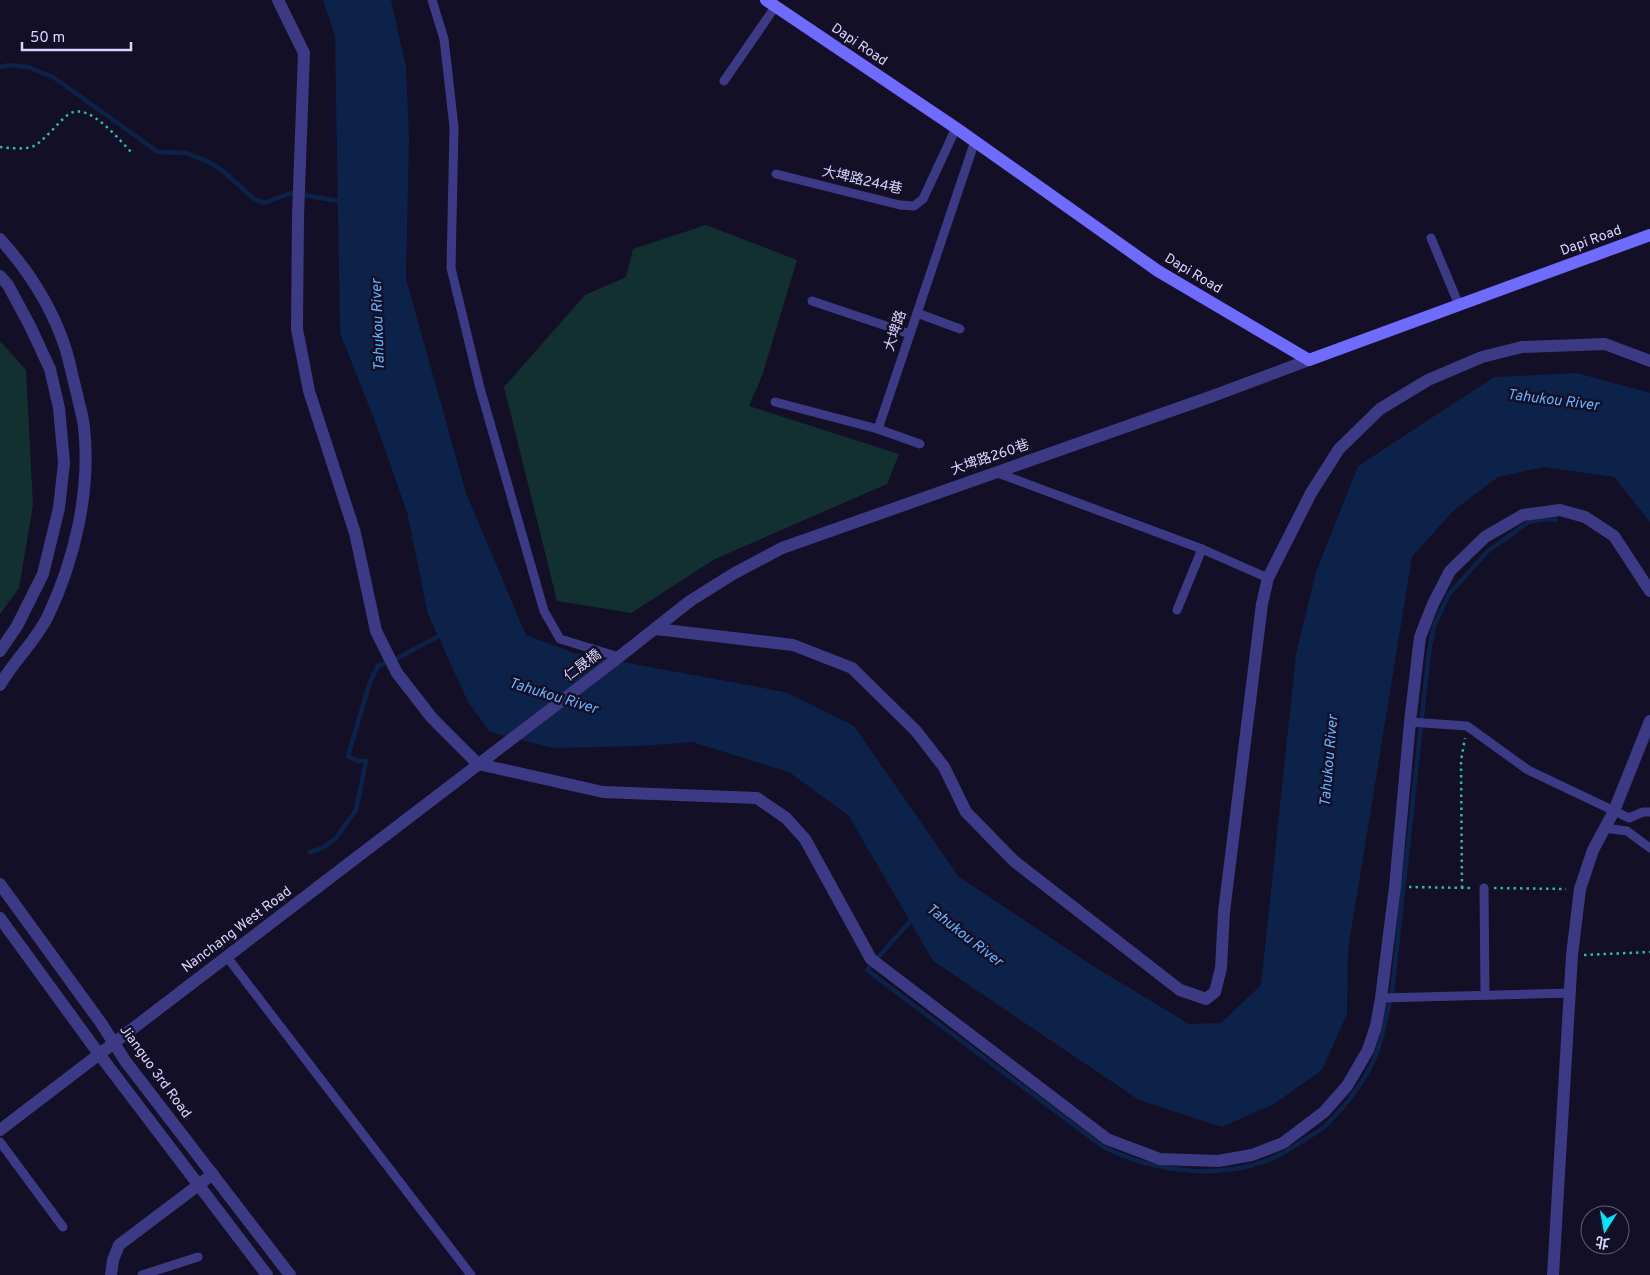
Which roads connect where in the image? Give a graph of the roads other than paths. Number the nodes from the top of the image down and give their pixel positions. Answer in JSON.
{"nodes":[{"id":1,"x":278,"y":0,"type":"edge"},
{"id":2,"x":432,"y":0,"type":"edge"},
{"id":3,"x":771,"y":3,"type":"edge"},
{"id":4,"x":724,"y":81,"type":"dead end"},
{"id":5,"x":956,"y":128,"type":"junction"},
{"id":6,"x":975,"y":142,"type":"junction"},
{"id":7,"x":776,"y":174,"type":"dead end"},
{"id":8,"x":1650,"y":235,"type":"edge"},
{"id":9,"x":1431,"y":238,"type":"dead end"},
{"id":10,"x":0,"y":239,"type":"edge"},
{"id":11,"x":0,"y":276,"type":"edge"},
{"id":12,"x":812,"y":301,"type":"dead end"},
{"id":13,"x":1459,"y":305,"type":"junction"},
{"id":14,"x":917,"y":313,"type":"junction"},
{"id":15,"x":960,"y":329,"type":"dead end"},
{"id":16,"x":910,"y":334,"type":"junction"},
{"id":17,"x":1309,"y":360,"type":"junction"},
{"id":18,"x":1650,"y":361,"type":"edge"},
{"id":19,"x":775,"y":402,"type":"dead end"},
{"id":20,"x":878,"y":429,"type":"junction"},
{"id":21,"x":920,"y":444,"type":"dead end"},
{"id":22,"x":995,"y":472,"type":"junction"},
{"id":23,"x":1202,"y":549,"type":"junction"},
{"id":24,"x":1268,"y":578,"type":"junction"},
{"id":25,"x":1650,"y":591,"type":"edge"},
{"id":26,"x":690,"y":601,"type":"joint"},
{"id":27,"x":1177,"y":610,"type":"dead end"},
{"id":28,"x":656,"y":628,"type":"junction"},
{"id":29,"x":0,"y":651,"type":"edge"},
{"id":30,"x":619,"y":657,"type":"junction"},
{"id":31,"x":0,"y":684,"type":"edge"},
{"id":32,"x":1650,"y":721,"type":"edge"},
{"id":33,"x":1410,"y":722,"type":"junction"},
{"id":34,"x":492,"y":754,"type":"joint"},
{"id":35,"x":478,"y":764,"type":"junction"},
{"id":36,"x":1614,"y":811,"type":"junction"},
{"id":37,"x":1650,"y":812,"type":"edge"},
{"id":38,"x":1629,"y":818,"type":"junction"},
{"id":39,"x":1604,"y":828,"type":"junction"},
{"id":40,"x":1627,"y":831,"type":"junction"},
{"id":41,"x":1650,"y":848,"type":"edge"},
{"id":42,"x":0,"y":884,"type":"edge"},
{"id":43,"x":1484,"y":888,"type":"dead end"},
{"id":44,"x":0,"y":918,"type":"edge"},
{"id":45,"x":228,"y":956,"type":"junction"},
{"id":46,"x":1569,"y":993,"type":"junction"},
{"id":47,"x":1485,"y":995,"type":"junction"},
{"id":48,"x":1381,"y":998,"type":"junction"},
{"id":49,"x":114,"y":1043,"type":"junction"},
{"id":50,"x":99,"y":1054,"type":"junction"},
{"id":51,"x":0,"y":1130,"type":"edge"},
{"id":52,"x":0,"y":1142,"type":"edge"},
{"id":53,"x":213,"y":1174,"type":"junction"},
{"id":54,"x":198,"y":1185,"type":"junction"},
{"id":55,"x":62,"y":1227,"type":"dead end"},
{"id":56,"x":198,"y":1257,"type":"dead end"},
{"id":57,"x":111,"y":1275,"type":"edge"},
{"id":58,"x":142,"y":1275,"type":"edge"},
{"id":59,"x":267,"y":1275,"type":"edge"},
{"id":60,"x":290,"y":1275,"type":"edge"},
{"id":61,"x":471,"y":1275,"type":"edge"},
{"id":62,"x":1553,"y":1275,"type":"edge"}],
"edges":[{"from":1,"to":35,"type":"street"},
{"from":2,"to":30,"type":"lane"},
{"from":3,"to":4,"type":"lane"},
{"from":3,"to":5,"type":"main road","name":"Dapi Road"},
{"from":5,"to":6,"type":"main road","name":"Dapi Road"},
{"from":5,"to":7,"type":"lane","name":"大埤路244巷"},
{"from":6,"to":14,"type":"lane","name":"大埤路"},
{"from":6,"to":17,"type":"main road","name":"Dapi Road"},
{"from":8,"to":13,"type":"main road","name":"Dapi Road"},
{"from":9,"to":13,"type":"lane"},
{"from":10,"to":31,"type":"street"},
{"from":11,"to":29,"type":"street"},
{"from":12,"to":16,"type":"lane"},
{"from":13,"to":17,"type":"main road","name":"Dapi Road"},
{"from":14,"to":15,"type":"lane"},
{"from":14,"to":16,"type":"lane","name":"大埤路"},
{"from":16,"to":20,"type":"lane","name":"大埤路"},
{"from":17,"to":22,"type":"street","name":"大埤路260巷"},
{"from":18,"to":24,"type":"street"},
{"from":19,"to":20,"type":"lane"},
{"from":20,"to":21,"type":"lane"},
{"from":22,"to":23,"type":"lane"},
{"from":22,"to":26,"type":"street","name":"大埤路260巷"},
{"from":23,"to":24,"type":"lane"},
{"from":23,"to":27,"type":"lane"},
{"from":24,"to":28,"type":"street"},
{"from":25,"to":33,"type":"street"},
{"from":26,"to":28,"type":"street","name":"仁晟橋"},
{"from":28,"to":30,"type":"street","name":"仁晟橋"},
{"from":30,"to":34,"type":"street","name":"仁晟橋"},
{"from":32,"to":36,"type":"street"},
{"from":33,"to":36,"type":"lane"},
{"from":33,"to":48,"type":"street"},
{"from":34,"to":35,"type":"street","name":"Nanchang West Road"},
{"from":35,"to":45,"type":"street","name":"Nanchang West Road"},
{"from":35,"to":48,"type":"street"},
{"from":36,"to":38,"type":"lane"},
{"from":36,"to":39,"type":"street"},
{"from":37,"to":38,"type":"lane"},
{"from":38,"to":40,"type":"lane"},
{"from":39,"to":40,"type":"lane"},
{"from":39,"to":46,"type":"street"},
{"from":40,"to":41,"type":"lane"},
{"from":42,"to":49,"type":"street","name":"Jianguo 3rd Road"},
{"from":43,"to":47,"type":"lane"},
{"from":44,"to":50,"type":"street"},
{"from":45,"to":49,"type":"street","name":"Nanchang West Road"},
{"from":45,"to":61,"type":"lane"},
{"from":46,"to":47,"type":"lane"},
{"from":46,"to":62,"type":"street"},
{"from":47,"to":48,"type":"lane"},
{"from":49,"to":50,"type":"street","name":"Nanchang West Road"},
{"from":49,"to":53,"type":"street","name":"Jianguo 3rd Road"},
{"from":50,"to":51,"type":"street","name":"Nanchang West Road"},
{"from":50,"to":54,"type":"street"},
{"from":52,"to":55,"type":"lane"},
{"from":53,"to":54,"type":"street"},
{"from":53,"to":60,"type":"street","name":"Jianguo 3rd Road"},
{"from":54,"to":57,"type":"street"},
{"from":54,"to":59,"type":"street"},
{"from":56,"to":58,"type":"lane"}]}
